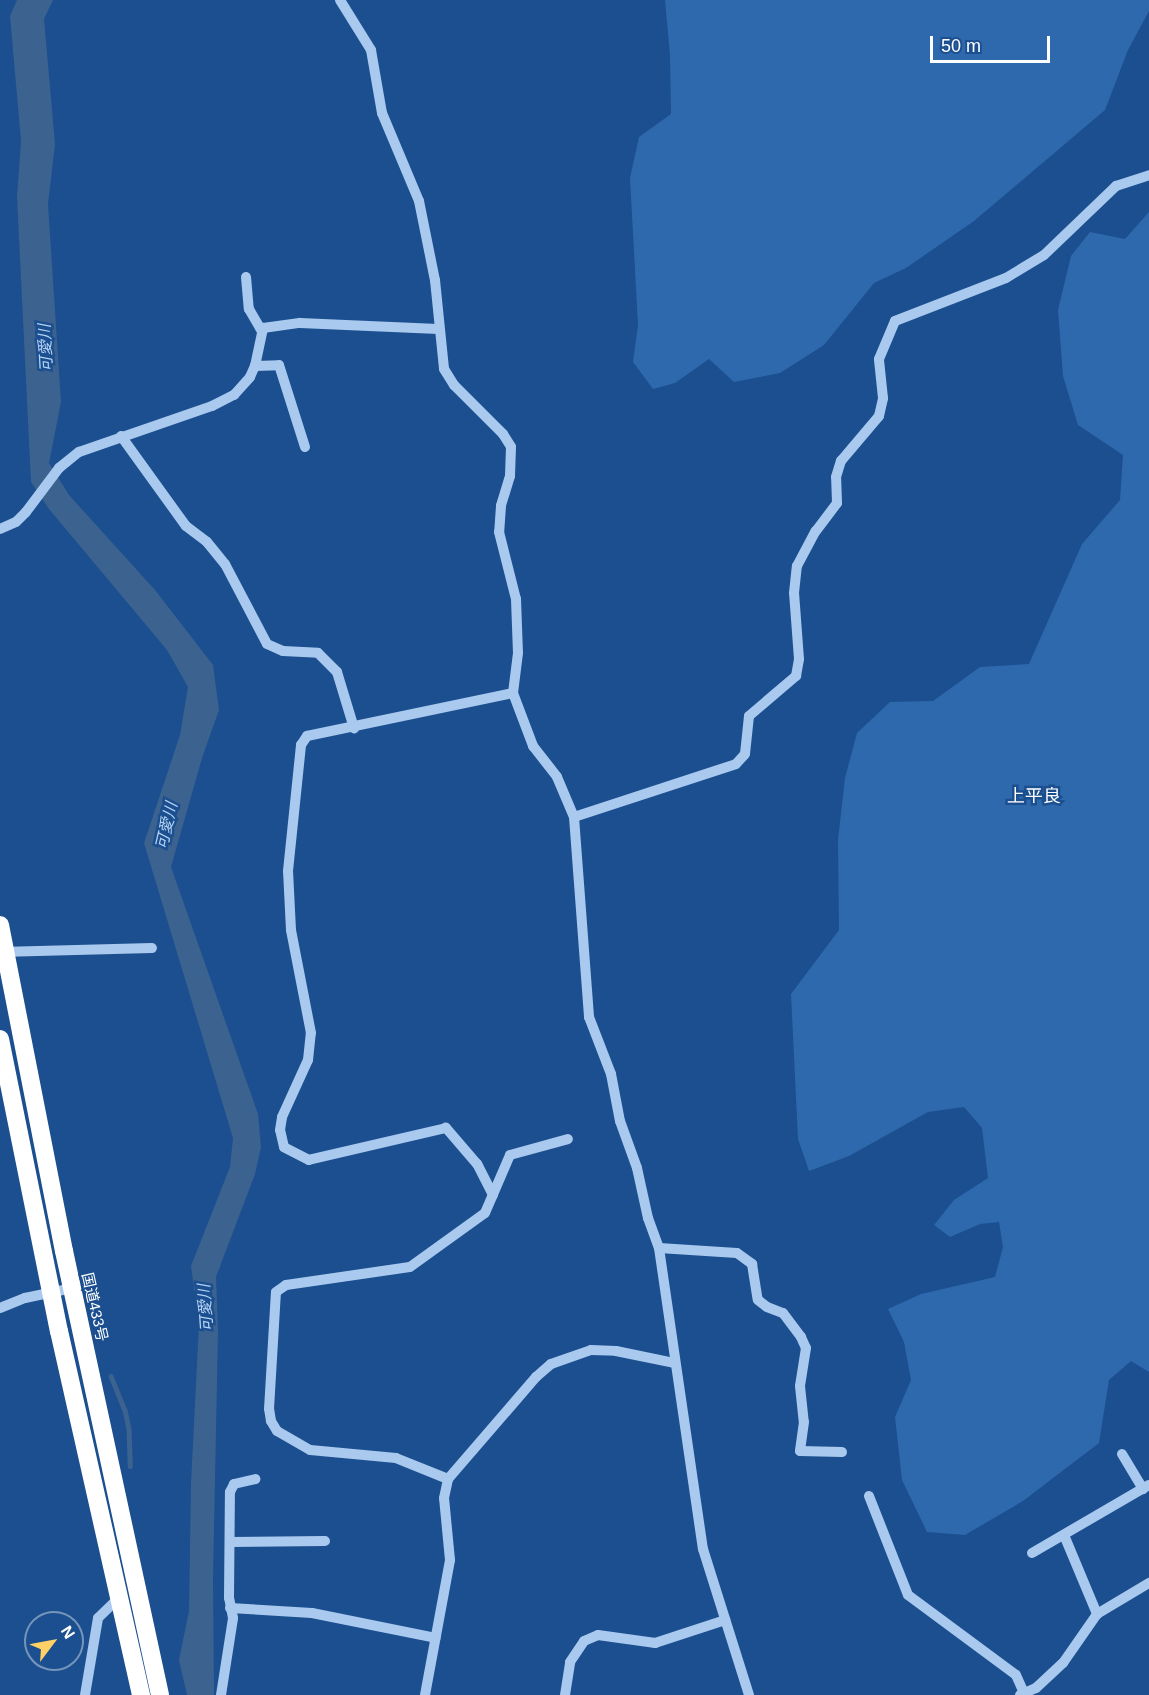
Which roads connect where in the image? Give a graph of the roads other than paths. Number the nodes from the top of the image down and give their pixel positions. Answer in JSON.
{"nodes":[{"id":1,"x":340,"y":0,"type":"edge"},
{"id":2,"x":1149,"y":175,"type":"edge"},
{"id":3,"x":246,"y":277,"type":"dead end"},
{"id":4,"x":438,"y":329,"type":"junction"},
{"id":5,"x":261,"y":330,"type":"junction"},
{"id":6,"x":255,"y":366,"type":"junction"},
{"id":7,"x":122,"y":436,"type":"junction"},
{"id":8,"x":305,"y":447,"type":"dead end"},
{"id":9,"x":0,"y":529,"type":"edge"},
{"id":10,"x":513,"y":693,"type":"junction"},
{"id":11,"x":354,"y":728,"type":"junction"},
{"id":12,"x":574,"y":816,"type":"junction"},
{"id":13,"x":0,"y":925,"type":"edge"},
{"id":14,"x":152,"y":948,"type":"dead end"},
{"id":15,"x":3,"y":952,"type":"edge"},
{"id":16,"x":0,"y":1039,"type":"edge"},
{"id":17,"x":568,"y":1140,"type":"dead end"},
{"id":18,"x":493,"y":1195,"type":"junction"},
{"id":19,"x":659,"y":1248,"type":"junction"},
{"id":20,"x":72,"y":1288,"type":"junction"},
{"id":21,"x":51,"y":1290,"type":"junction"},
{"id":22,"x":0,"y":1308,"type":"edge"},
{"id":23,"x":675,"y":1363,"type":"junction"},
{"id":24,"x":842,"y":1452,"type":"dead end"},
{"id":25,"x":1122,"y":1454,"type":"dead end"},
{"id":26,"x":255,"y":1479,"type":"dead end"},
{"id":27,"x":448,"y":1479,"type":"junction"},
{"id":28,"x":1146,"y":1487,"type":"edge"},
{"id":29,"x":869,"y":1496,"type":"dead end"},
{"id":30,"x":1064,"y":1534,"type":"junction"},
{"id":31,"x":325,"y":1541,"type":"dead end"},
{"id":32,"x":230,"y":1542,"type":"junction"},
{"id":33,"x":1032,"y":1553,"type":"dead end"},
{"id":34,"x":1149,"y":1583,"type":"edge"},
{"id":35,"x":119,"y":1598,"type":"junction"},
{"id":36,"x":230,"y":1608,"type":"junction"},
{"id":37,"x":1097,"y":1614,"type":"junction"},
{"id":38,"x":725,"y":1620,"type":"junction"},
{"id":39,"x":436,"y":1638,"type":"junction"},
{"id":40,"x":1022,"y":1694,"type":"edge"},
{"id":41,"x":85,"y":1695,"type":"edge"},
{"id":42,"x":141,"y":1695,"type":"edge"},
{"id":43,"x":160,"y":1695,"type":"edge"},
{"id":44,"x":221,"y":1695,"type":"edge"},
{"id":45,"x":425,"y":1695,"type":"edge"},
{"id":46,"x":565,"y":1695,"type":"edge"},
{"id":47,"x":749,"y":1695,"type":"edge"}],
"edges":[{"from":1,"to":4,"type":"street"},
{"from":2,"to":12,"type":"street"},
{"from":3,"to":5,"type":"street"},
{"from":4,"to":5,"type":"street"},
{"from":4,"to":10,"type":"street"},
{"from":5,"to":6,"type":"street"},
{"from":6,"to":7,"type":"street"},
{"from":6,"to":8,"type":"street"},
{"from":7,"to":9,"type":"street"},
{"from":7,"to":11,"type":"street"},
{"from":10,"to":11,"type":"street"},
{"from":10,"to":12,"type":"street"},
{"from":11,"to":18,"type":"street"},
{"from":12,"to":19,"type":"street"},
{"from":13,"to":15,"type":"highway","name":"国道433号"},
{"from":14,"to":15,"type":"street"},
{"from":15,"to":20,"type":"highway","name":"国道433号"},
{"from":16,"to":21,"type":"highway"},
{"from":17,"to":18,"type":"street"},
{"from":18,"to":27,"type":"street"},
{"from":19,"to":23,"type":"street"},
{"from":19,"to":24,"type":"street"},
{"from":20,"to":21,"type":"street"},
{"from":20,"to":43,"type":"highway","name":"国道433号"},
{"from":21,"to":22,"type":"street"},
{"from":21,"to":35,"type":"highway"},
{"from":23,"to":27,"type":"street"},
{"from":23,"to":38,"type":"street"},
{"from":25,"to":28,"type":"street"},
{"from":26,"to":32,"type":"street"},
{"from":27,"to":39,"type":"street"},
{"from":28,"to":30,"type":"street"},
{"from":29,"to":40,"type":"street"},
{"from":30,"to":33,"type":"street"},
{"from":30,"to":37,"type":"street"},
{"from":31,"to":32,"type":"street"},
{"from":32,"to":36,"type":"street"},
{"from":34,"to":37,"type":"street"},
{"from":35,"to":41,"type":"street"},
{"from":35,"to":42,"type":"highway"},
{"from":36,"to":39,"type":"street"},
{"from":36,"to":44,"type":"street"},
{"from":37,"to":40,"type":"street"},
{"from":38,"to":46,"type":"street"},
{"from":38,"to":47,"type":"street"},
{"from":39,"to":45,"type":"street"}]}
